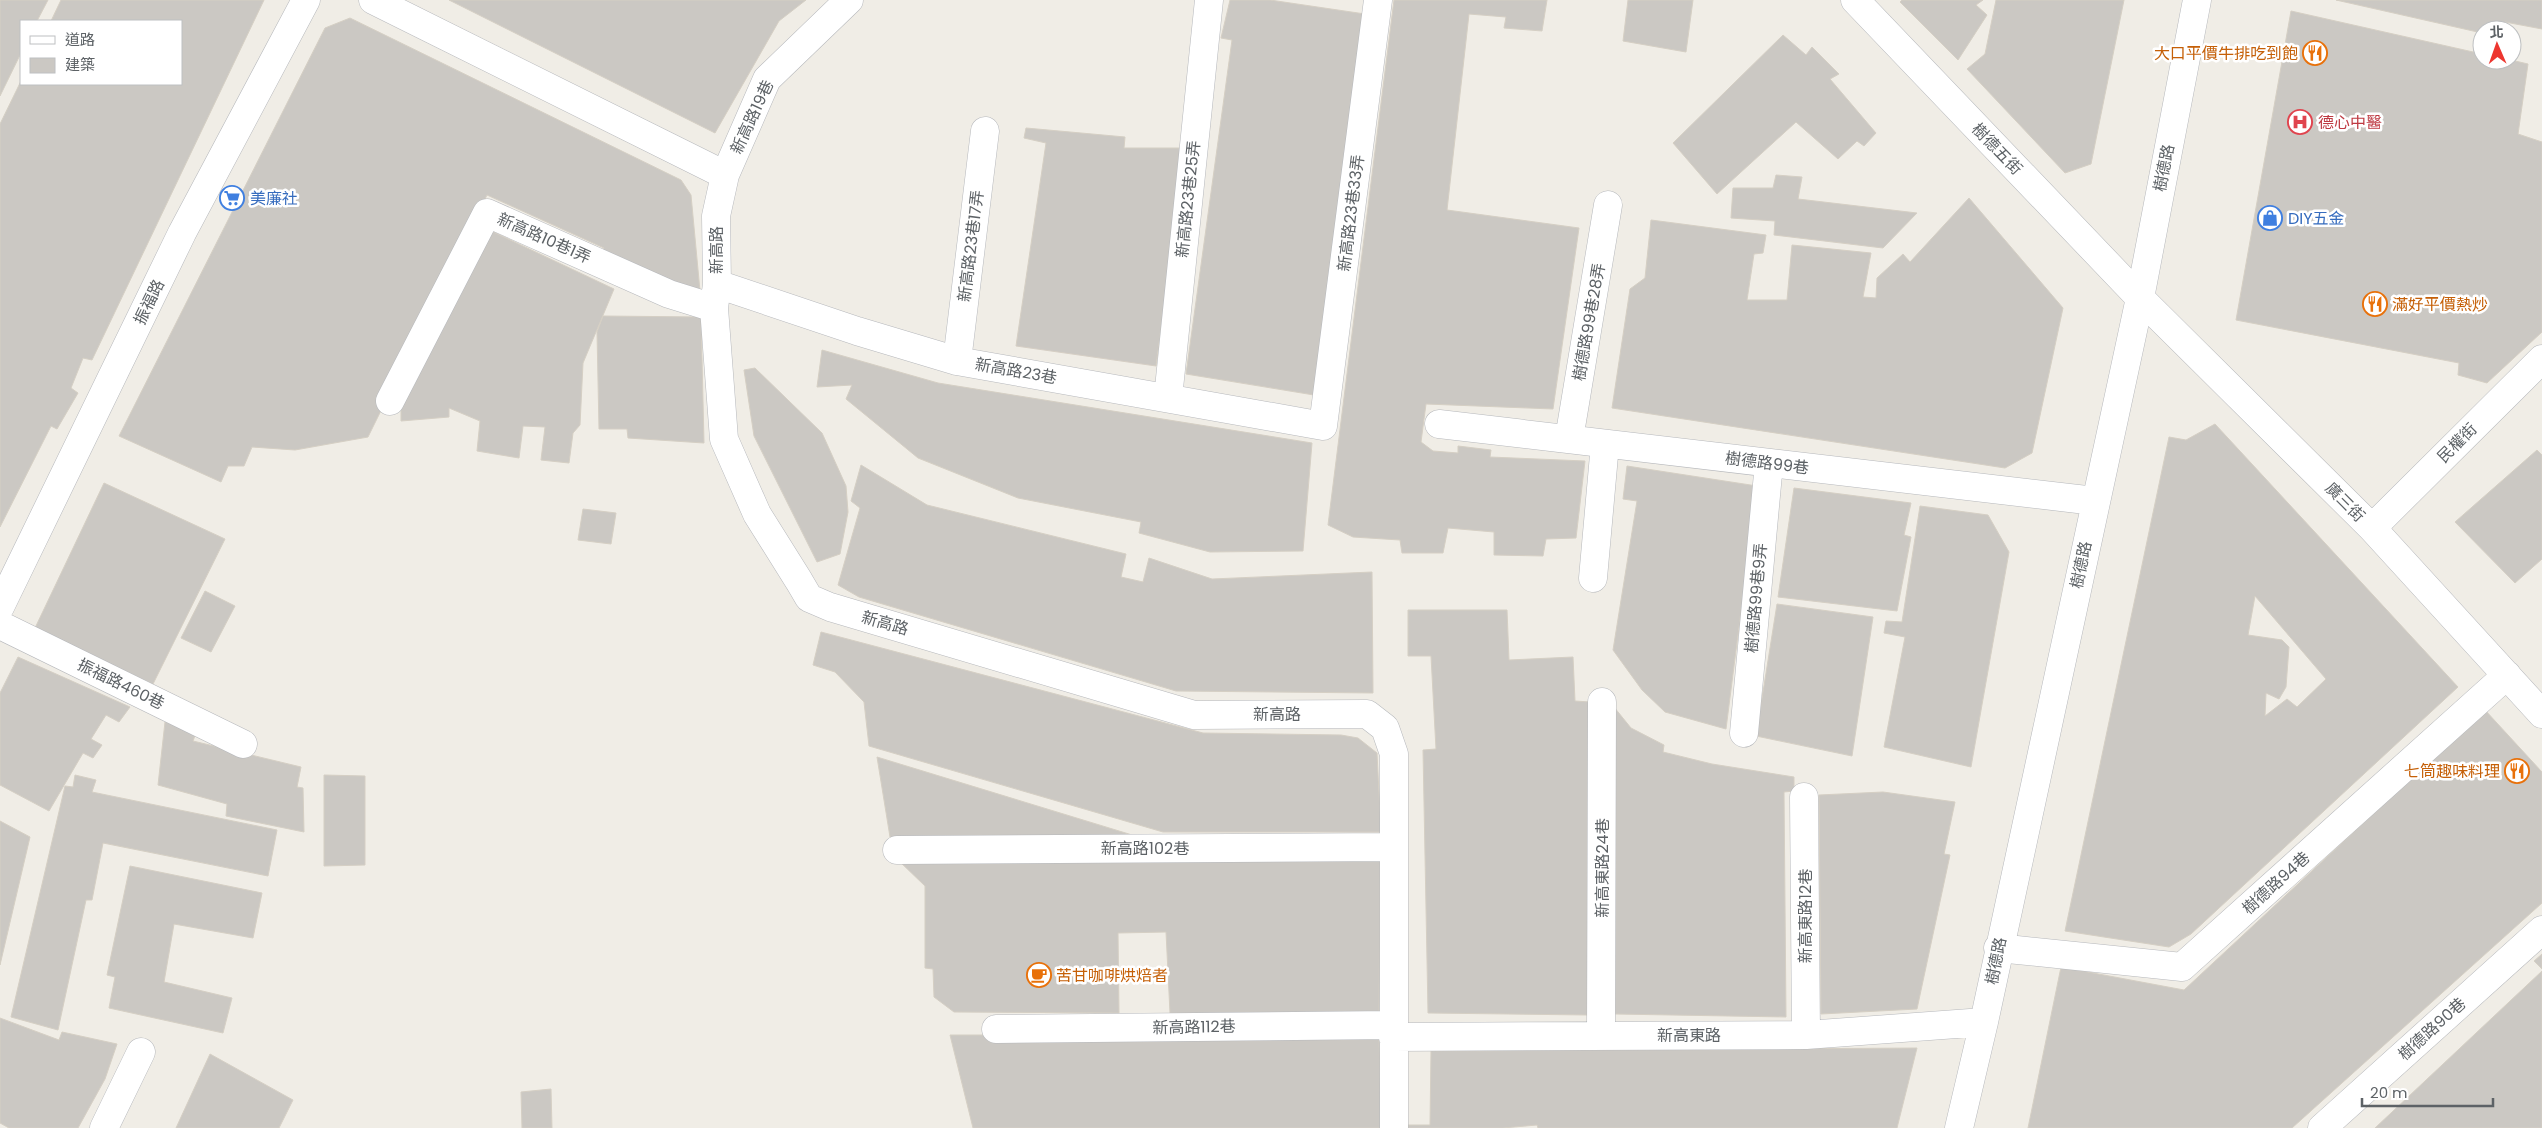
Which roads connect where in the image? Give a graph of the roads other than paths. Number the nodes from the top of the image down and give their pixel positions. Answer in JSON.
{"nodes":[{"id":1,"x":306,"y":0,"type":"edge"},
{"id":2,"x":373,"y":0,"type":"edge"},
{"id":3,"x":849,"y":0,"type":"edge"},
{"id":4,"x":1209,"y":0,"type":"edge"},
{"id":5,"x":1378,"y":0,"type":"edge"},
{"id":6,"x":1854,"y":0,"type":"edge"},
{"id":7,"x":2197,"y":0,"type":"edge"},
{"id":8,"x":985,"y":131,"type":"dead end"},
{"id":9,"x":725,"y":175,"type":"junction"},
{"id":10,"x":1608,"y":205,"type":"dead end"},
{"id":11,"x":715,"y":296,"type":"junction"},
{"id":12,"x":2140,"y":298,"type":"junction"},
{"id":13,"x":2542,"y":359,"type":"edge"},
{"id":14,"x":957,"y":361,"type":"junction"},
{"id":15,"x":1168,"y":398,"type":"junction"},
{"id":16,"x":390,"y":402,"type":"dead end"},
{"id":17,"x":1439,"y":424,"type":"dead end"},
{"id":18,"x":1324,"y":426,"type":"joint"},
{"id":19,"x":1569,"y":439,"type":"junction"},
{"id":20,"x":1605,"y":444,"type":"junction"},
{"id":21,"x":1769,"y":464,"type":"junction"},
{"id":22,"x":2095,"y":501,"type":"junction"},
{"id":23,"x":2372,"y":528,"type":"junction"},
{"id":24,"x":1593,"y":578,"type":"dead end"},
{"id":25,"x":0,"y":607,"type":"edge"},
{"id":26,"x":0,"y":625,"type":"edge"},
{"id":27,"x":2507,"y":675,"type":"junction"},
{"id":28,"x":1602,"y":702,"type":"dead end"},
{"id":29,"x":2542,"y":714,"type":"edge"},
{"id":30,"x":1744,"y":733,"type":"dead end"},
{"id":31,"x":243,"y":744,"type":"dead end"},
{"id":32,"x":1804,"y":797,"type":"dead end"},
{"id":33,"x":1394,"y":847,"type":"junction"},
{"id":34,"x":897,"y":850,"type":"dead end"},
{"id":35,"x":2542,"y":930,"type":"edge"},
{"id":36,"x":1998,"y":948,"type":"junction"},
{"id":37,"x":1984,"y":1022,"type":"junction"},
{"id":38,"x":996,"y":1029,"type":"dead end"},
{"id":39,"x":1392,"y":1031,"type":"junction"},
{"id":40,"x":1601,"y":1035,"type":"junction"},
{"id":41,"x":1806,"y":1035,"type":"junction"},
{"id":42,"x":141,"y":1052,"type":"dead end"},
{"id":43,"x":104,"y":1128,"type":"edge"},
{"id":44,"x":1394,"y":1128,"type":"edge"},
{"id":45,"x":1959,"y":1128,"type":"edge"},
{"id":46,"x":2322,"y":1128,"type":"edge"}],
"edges":[{"from":1,"to":25,"type":"street","name":"振福路"},
{"from":2,"to":9,"type":"street"},
{"from":3,"to":9,"type":"street","name":"新高路19巷"},
{"from":4,"to":15,"type":"street","name":"新高路23巷25弄"},
{"from":5,"to":18,"type":"street","name":"新高路23巷33弄"},
{"from":6,"to":12,"type":"street","name":"樹德五街"},
{"from":7,"to":12,"type":"street","name":"樹德路"},
{"from":8,"to":14,"type":"street","name":"新高路23巷17弄"},
{"from":9,"to":11,"type":"street","name":"新高路"},
{"from":10,"to":19,"type":"street","name":"樹德路99巷28弄"},
{"from":11,"to":14,"type":"street","name":"新高路23巷"},
{"from":11,"to":16,"type":"street","name":"新高路10巷1弄"},
{"from":11,"to":33,"type":"street","name":"新高路"},
{"from":12,"to":22,"type":"street","name":"樹德路"},
{"from":12,"to":23,"type":"street","name":"廣三街"},
{"from":13,"to":23,"type":"street","name":"民權街"},
{"from":14,"to":15,"type":"street","name":"新高路23巷"},
{"from":15,"to":18,"type":"street","name":"新高路23巷"},
{"from":17,"to":19,"type":"street","name":"樹德路99巷"},
{"from":19,"to":20,"type":"street","name":"樹德路99巷"},
{"from":20,"to":21,"type":"street","name":"樹德路99巷"},
{"from":20,"to":24,"type":"street"},
{"from":21,"to":22,"type":"street","name":"樹德路99巷"},
{"from":21,"to":30,"type":"street","name":"樹德路99巷9弄"},
{"from":22,"to":36,"type":"street","name":"樹德路"},
{"from":23,"to":27,"type":"street","name":"廣三街"},
{"from":26,"to":31,"type":"street","name":"振福路460巷"},
{"from":27,"to":29,"type":"street","name":"廣三街"},
{"from":27,"to":36,"type":"street","name":"樹德路94巷"},
{"from":28,"to":40,"type":"street","name":"新高東路24巷"},
{"from":32,"to":41,"type":"street","name":"新高東路12巷"},
{"from":33,"to":34,"type":"street","name":"新高路102巷"},
{"from":33,"to":39,"type":"street","name":"新高路"},
{"from":35,"to":46,"type":"street","name":"樹德路90巷"},
{"from":36,"to":37,"type":"street","name":"樹德路"},
{"from":37,"to":41,"type":"street","name":"新高東路"},
{"from":37,"to":45,"type":"street","name":"樹德路"},
{"from":38,"to":39,"type":"street","name":"新高路112巷"},
{"from":39,"to":40,"type":"street","name":"新高東路"},
{"from":39,"to":44,"type":"street","name":"新高路"},
{"from":40,"to":41,"type":"street","name":"新高東路"},
{"from":42,"to":43,"type":"street"}]}
